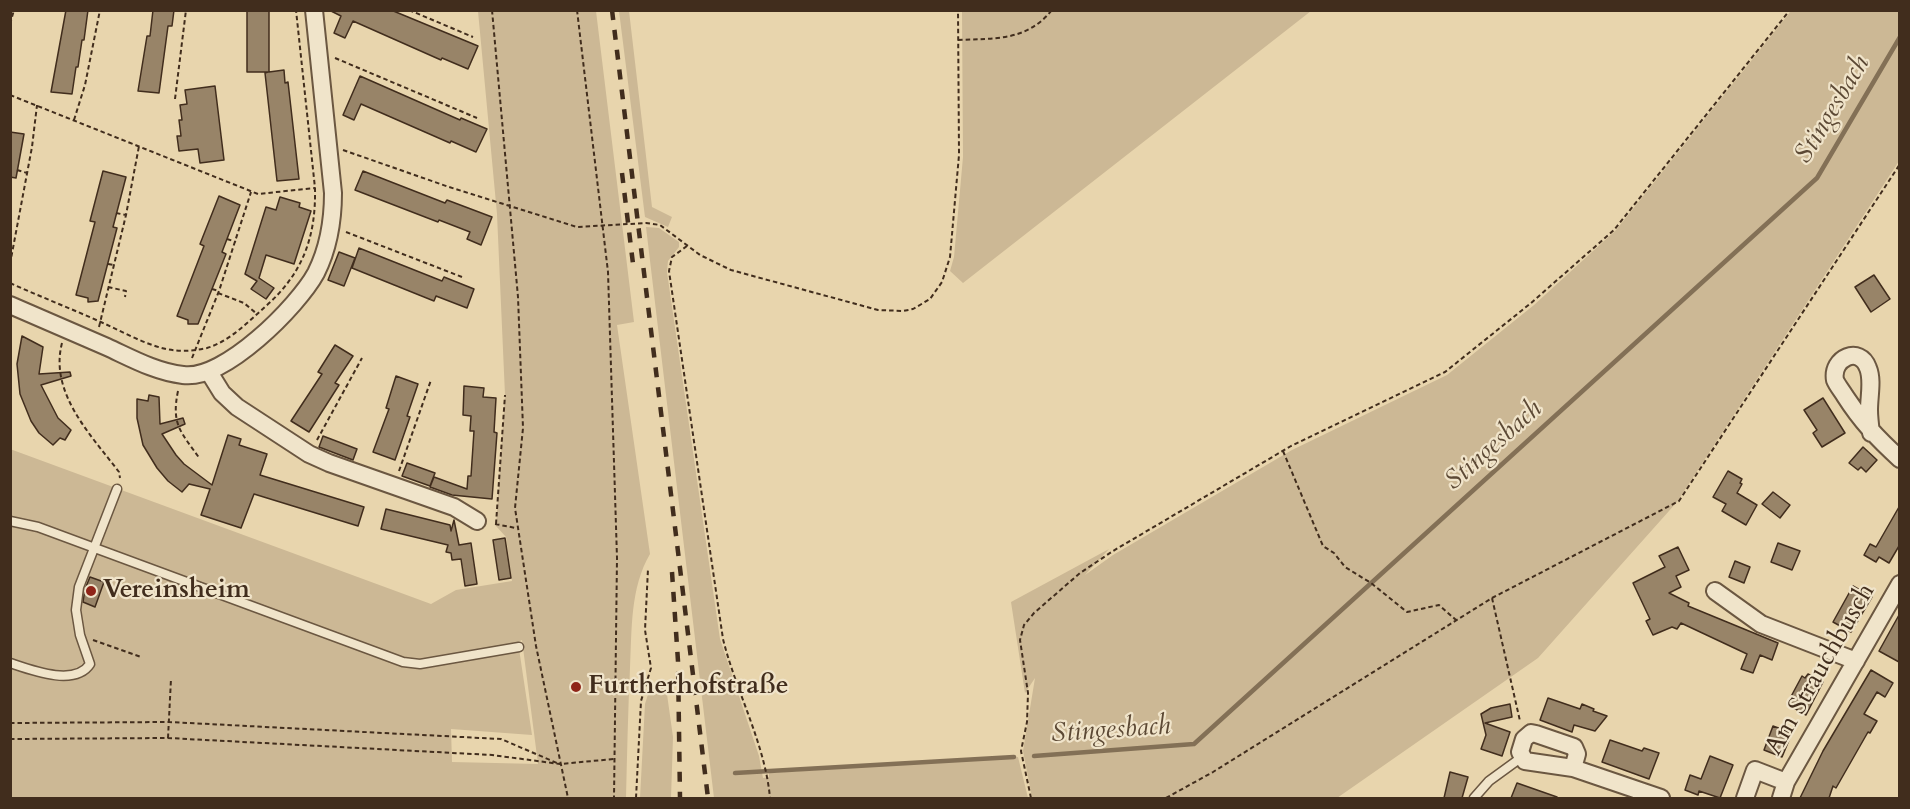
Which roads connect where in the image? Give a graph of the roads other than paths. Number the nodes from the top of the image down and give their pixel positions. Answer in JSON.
{"nodes":[{"id":1,"x":314,"y":10,"type":"edge"},
{"id":2,"x":10,"y":305,"type":"edge"},
{"id":3,"x":209,"y":372,"type":"junction"},
{"id":4,"x":1871,"y":433,"type":"dead end"},
{"id":5,"x":1899,"y":459,"type":"edge"},
{"id":6,"x":117,"y":489,"type":"road end"},
{"id":7,"x":10,"y":521,"type":"edge"},
{"id":8,"x":477,"y":521,"type":"road end"},
{"id":9,"x":95,"y":548,"type":"junction"},
{"id":10,"x":1899,"y":584,"type":"edge"},
{"id":11,"x":1715,"y":591,"type":"dead end"},
{"id":12,"x":519,"y":648,"type":"dead end"},
{"id":13,"x":1856,"y":661,"type":"junction"},
{"id":14,"x":10,"y":663,"type":"edge"},
{"id":15,"x":1522,"y":757,"type":"junction"},
{"id":16,"x":1573,"y":768,"type":"junction"},
{"id":17,"x":1786,"y":782,"type":"junction"},
{"id":18,"x":1473,"y":798,"type":"edge"},
{"id":19,"x":1661,"y":798,"type":"edge"},
{"id":20,"x":1745,"y":798,"type":"edge"},
{"id":21,"x":1781,"y":798,"type":"edge"}],
"edges":[{"from":1,"to":3,"type":"street"},
{"from":2,"to":3,"type":"street"},
{"from":3,"to":8,"type":"street"},
{"from":4,"to":5,"type":"street"},
{"from":6,"to":9,"type":"lane"},
{"from":7,"to":9,"type":"lane"},
{"from":9,"to":12,"type":"lane"},
{"from":9,"to":14,"type":"lane"},
{"from":10,"to":13,"type":"street","name":"Am Strauchbusch"},
{"from":11,"to":13,"type":"street"},
{"from":13,"to":17,"type":"street","name":"Am Strauchbusch"},
{"from":15,"to":16,"type":"street"},
{"from":15,"to":16,"type":"street"},
{"from":15,"to":18,"type":"lane"},
{"from":16,"to":19,"type":"street"},
{"from":17,"to":20,"type":"street","name":"Am Strauchbusch"},
{"from":17,"to":21,"type":"street","name":"Am Strauchbusch"}]}
